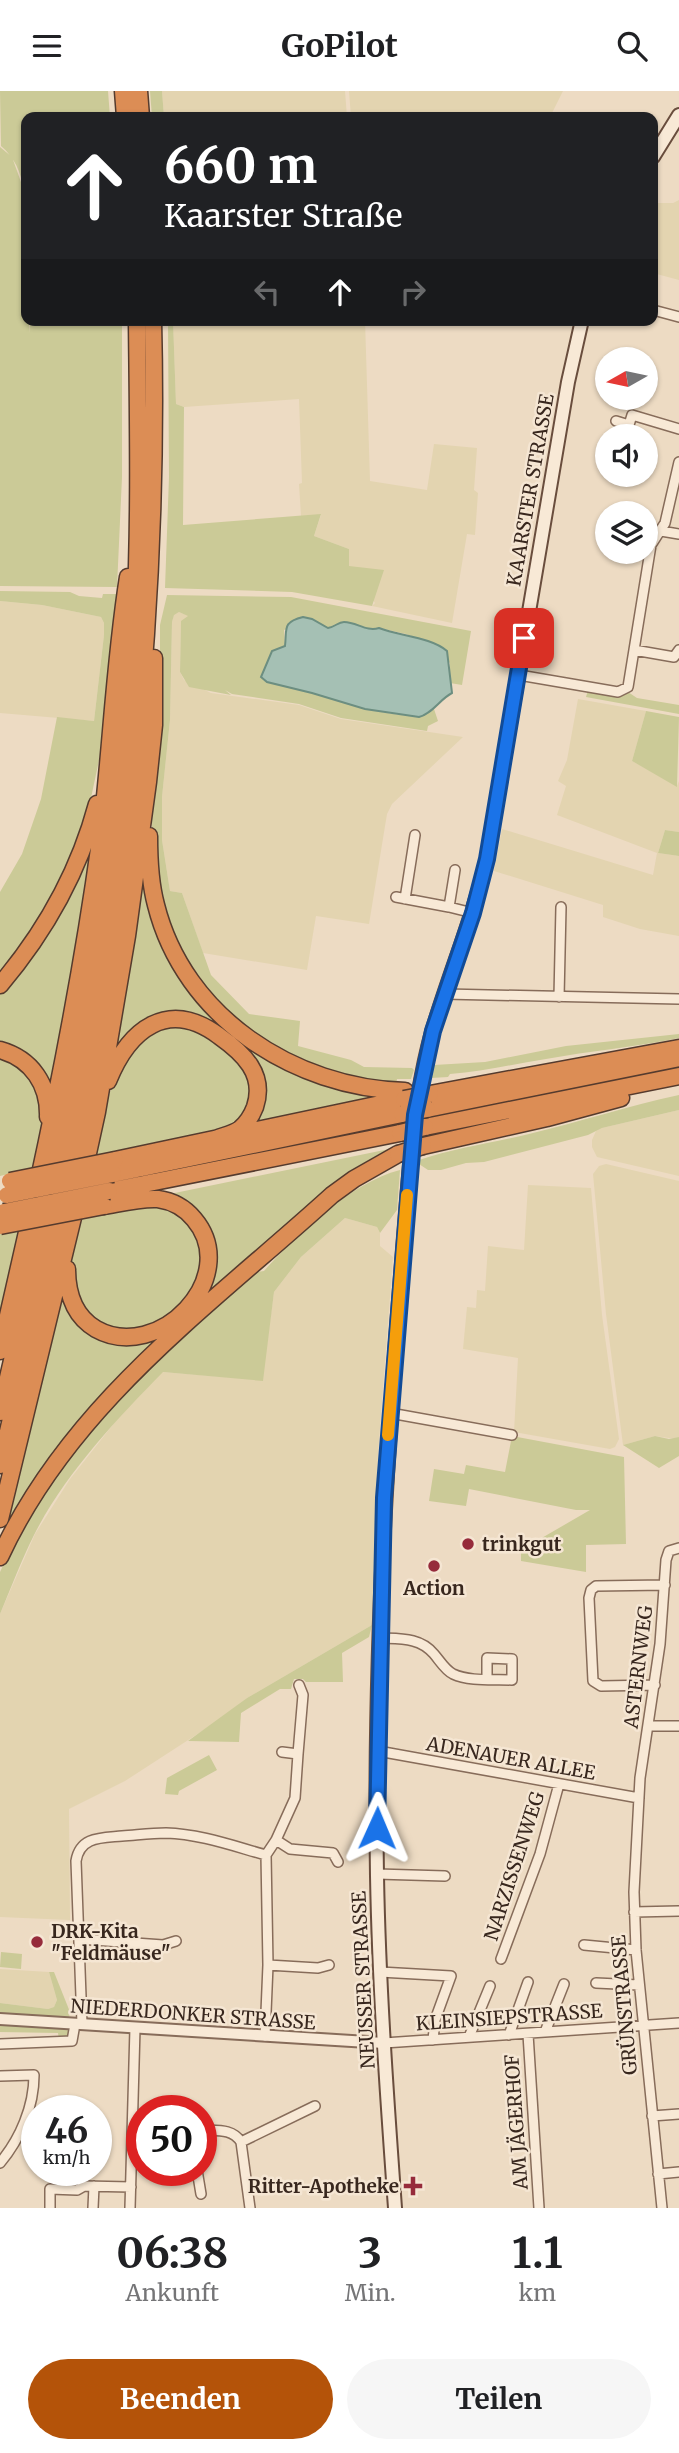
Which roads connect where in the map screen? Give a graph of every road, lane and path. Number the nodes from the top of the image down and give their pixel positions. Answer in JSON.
{"nodes":[{"id":1,"x":122,"y":91,"type":"edge"},
{"id":2,"x":139,"y":91,"type":"edge"},
{"id":3,"x":124,"y":112,"type":"edge"},
{"id":4,"x":141,"y":112,"type":"edge"},
{"id":5,"x":679,"y":115,"type":"edge"},
{"id":6,"x":658,"y":149,"type":"edge"},
{"id":7,"x":658,"y":311,"type":"edge"},
{"id":8,"x":679,"y":317,"type":"edge"},
{"id":9,"x":137,"y":326,"type":"edge"},
{"id":10,"x":153,"y":326,"type":"edge"},
{"id":11,"x":581,"y":326,"type":"edge"},
{"id":12,"x":616,"y":421,"type":"dead end"},
{"id":13,"x":679,"y":429,"type":"edge"},
{"id":14,"x":679,"y":463,"type":"edge"},
{"id":15,"x":139,"y":506,"type":"junction"},
{"id":16,"x":661,"y":531,"type":"junction"},
{"id":17,"x":679,"y":534,"type":"edge"},
{"id":18,"x":149,"y":586,"type":"junction"},
{"id":19,"x":634,"y":650,"type":"junction"},
{"id":20,"x":679,"y":650,"type":"edge"},
{"id":21,"x":519,"y":675,"type":"junction"},
{"id":22,"x":108,"y":751,"type":"junction"},
{"id":23,"x":148,"y":782,"type":"junction"},
{"id":24,"x":415,"y":835,"type":"dead end"},
{"id":25,"x":455,"y":870,"type":"dead end"},
{"id":26,"x":449,"y":907,"type":"junction"},
{"id":27,"x":561,"y":907,"type":"dead end"},
{"id":28,"x":473,"y":913,"type":"junction"},
{"id":29,"x":0,"y":985,"type":"edge"},
{"id":30,"x":445,"y":994,"type":"junction"},
{"id":31,"x":559,"y":997,"type":"junction"},
{"id":32,"x":679,"y":999,"type":"edge"},
{"id":33,"x":679,"y":1048,"type":"edge"},
{"id":34,"x":0,"y":1050,"type":"edge"},
{"id":35,"x":679,"y":1059,"type":"edge"},
{"id":36,"x":679,"y":1076,"type":"edge"},
{"id":37,"x":649,"y":1082,"type":"junction"},
{"id":38,"x":427,"y":1093,"type":"junction"},
{"id":39,"x":404,"y":1101,"type":"junction"},
{"id":40,"x":97,"y":1112,"type":"junction"},
{"id":41,"x":47,"y":1140,"type":"junction"},
{"id":42,"x":211,"y":1141,"type":"junction"},
{"id":43,"x":240,"y":1165,"type":"junction"},
{"id":44,"x":114,"y":1167,"type":"junction"},
{"id":45,"x":107,"y":1199,"type":"junction"},
{"id":46,"x":122,"y":1203,"type":"junction"},
{"id":47,"x":3,"y":1204,"type":"edge"},
{"id":48,"x":69,"y":1235,"type":"junction"},
{"id":49,"x":17,"y":1278,"type":"junction"},
{"id":50,"x":0,"y":1320,"type":"edge"},
{"id":51,"x":0,"y":1352,"type":"edge"},
{"id":52,"x":0,"y":1412,"type":"edge"},
{"id":53,"x":390,"y":1413,"type":"junction"},
{"id":54,"x":512,"y":1435,"type":"dead end"},
{"id":55,"x":0,"y":1465,"type":"edge"},
{"id":56,"x":0,"y":1518,"type":"edge"},
{"id":57,"x":679,"y":1548,"type":"edge"},
{"id":58,"x":0,"y":1557,"type":"edge"},
{"id":59,"x":665,"y":1585,"type":"junction"},
{"id":60,"x":379,"y":1638,"type":"junction"},
{"id":61,"x":487,"y":1679,"type":"dead end"},
{"id":62,"x":299,"y":1685,"type":"dead end"},
{"id":63,"x":655,"y":1685,"type":"junction"},
{"id":64,"x":679,"y":1725,"type":"edge"},
{"id":65,"x":649,"y":1726,"type":"junction"},
{"id":66,"x":378,"y":1751,"type":"junction"},
{"id":67,"x":282,"y":1752,"type":"dead end"},
{"id":68,"x":298,"y":1754,"type":"junction"},
{"id":69,"x":559,"y":1784,"type":"junction"},
{"id":70,"x":639,"y":1798,"type":"junction"},
{"id":71,"x":276,"y":1840,"type":"junction"},
{"id":72,"x":266,"y":1855,"type":"junction"},
{"id":73,"x":338,"y":1862,"type":"dead end"},
{"id":74,"x":377,"y":1874,"type":"junction"},
{"id":75,"x":445,"y":1876,"type":"dead end"},
{"id":76,"x":679,"y":1911,"type":"edge"},
{"id":77,"x":634,"y":1912,"type":"junction"},
{"id":78,"x":79,"y":1939,"type":"junction"},
{"id":79,"x":176,"y":1941,"type":"dead end"},
{"id":80,"x":584,"y":1945,"type":"dead end"},
{"id":81,"x":636,"y":1950,"type":"junction"},
{"id":82,"x":501,"y":1959,"type":"dead end"},
{"id":83,"x":268,"y":1965,"type":"junction"},
{"id":84,"x":329,"y":1965,"type":"dead end"},
{"id":85,"x":380,"y":1972,"type":"junction"},
{"id":86,"x":528,"y":1982,"type":"dead end"},
{"id":87,"x":596,"y":1983,"type":"dead end"},
{"id":88,"x":564,"y":1984,"type":"dead end"},
{"id":89,"x":639,"y":1985,"type":"junction"},
{"id":90,"x":490,"y":1986,"type":"dead end"},
{"id":91,"x":0,"y":2019,"type":"edge"},
{"id":92,"x":679,"y":2023,"type":"edge"},
{"id":93,"x":78,"y":2024,"type":"junction"},
{"id":94,"x":644,"y":2026,"type":"junction"},
{"id":95,"x":135,"y":2028,"type":"junction"},
{"id":96,"x":545,"y":2032,"type":"junction"},
{"id":97,"x":528,"y":2034,"type":"junction"},
{"id":98,"x":509,"y":2035,"type":"junction"},
{"id":99,"x":265,"y":2036,"type":"junction"},
{"id":100,"x":469,"y":2037,"type":"junction"},
{"id":101,"x":433,"y":2040,"type":"junction"},
{"id":102,"x":384,"y":2043,"type":"junction"},
{"id":103,"x":0,"y":2044,"type":"edge"},
{"id":104,"x":0,"y":2076,"type":"edge"},
{"id":105,"x":136,"y":2095,"type":"edge"},
{"id":106,"x":315,"y":2106,"type":"dead end"},
{"id":107,"x":679,"y":2114,"type":"edge"},
{"id":108,"x":652,"y":2116,"type":"junction"},
{"id":109,"x":217,"y":2131,"type":"edge"},
{"id":110,"x":242,"y":2142,"type":"junction"},
{"id":111,"x":0,"y":2163,"type":"edge"},
{"id":112,"x":679,"y":2172,"type":"edge"},
{"id":113,"x":658,"y":2174,"type":"junction"},
{"id":114,"x":84,"y":2186,"type":"edge"},
{"id":115,"x":94,"y":2186,"type":"joint"},
{"id":116,"x":200,"y":2186,"type":"edge"},
{"id":117,"x":131,"y":2187,"type":"joint"},
{"id":118,"x":201,"y":2194,"type":"dead end"},
{"id":119,"x":50,"y":2208,"type":"edge"},
{"id":120,"x":93,"y":2208,"type":"edge"},
{"id":121,"x":130,"y":2208,"type":"edge"},
{"id":122,"x":250,"y":2208,"type":"edge"},
{"id":123,"x":395,"y":2208,"type":"edge"},
{"id":124,"x":539,"y":2208,"type":"edge"},
{"id":125,"x":662,"y":2208,"type":"edge"}],
"edges":[{"from":1,"to":3,"type":"highway"},
{"from":2,"to":4,"type":"highway"},
{"from":5,"to":6,"type":"main road"},
{"from":7,"to":8,"type":"street"},
{"from":9,"to":15,"type":"highway"},
{"from":10,"to":18,"type":"highway"},
{"from":11,"to":21,"type":"main road","name":"KAARSTER STRASSE"},
{"from":12,"to":13,"type":"street"},
{"from":14,"to":16,"type":"street"},
{"from":15,"to":22,"type":"highway"},
{"from":15,"to":52,"type":"highway"},
{"from":16,"to":17,"type":"street"},
{"from":16,"to":19,"type":"street"},
{"from":18,"to":23,"type":"highway"},
{"from":18,"to":55,"type":"highway"},
{"from":19,"to":20,"type":"street"},
{"from":19,"to":21,"type":"street"},
{"from":21,"to":28,"type":"main road","name":"KAARSTER STRASSE"},
{"from":22,"to":29,"type":"highway"},
{"from":22,"to":41,"type":"highway"},
{"from":23,"to":39,"type":"highway"},
{"from":23,"to":40,"type":"highway"},
{"from":24,"to":26,"type":"street"},
{"from":25,"to":26,"type":"street"},
{"from":26,"to":28,"type":"street"},
{"from":27,"to":31,"type":"street"},
{"from":28,"to":30,"type":"main road","name":"KAARSTER STRASSE"},
{"from":30,"to":31,"type":"street"},
{"from":30,"to":38,"type":"main road","name":"KAARSTER STRASSE"},
{"from":31,"to":32,"type":"street"},
{"from":33,"to":38,"type":"highway"},
{"from":34,"to":41,"type":"highway"},
{"from":35,"to":38,"type":"highway"},
{"from":36,"to":37,"type":"highway"},
{"from":37,"to":43,"type":"highway","bridge":true},
{"from":37,"to":58,"type":"highway","bridge":true},
{"from":38,"to":39,"type":"highway","bridge":true},
{"from":38,"to":39,"type":"highway"},
{"from":38,"to":53,"type":"main road","name":"NEUSSER STRASSE"},
{"from":39,"to":42,"type":"highway"},
{"from":39,"to":44,"type":"highway"},
{"from":40,"to":42,"type":"highway"},
{"from":40,"to":48,"type":"highway"},
{"from":41,"to":49,"type":"highway"},
{"from":42,"to":44,"type":"highway"},
{"from":43,"to":45,"type":"highway"},
{"from":43,"to":46,"type":"highway"},
{"from":44,"to":47,"type":"highway","bridge":true},
{"from":45,"to":46,"type":"highway"},
{"from":45,"to":47,"type":"highway","bridge":true},
{"from":46,"to":48,"type":"highway"},
{"from":48,"to":56,"type":"highway"},
{"from":49,"to":50,"type":"highway"},
{"from":49,"to":51,"type":"highway"},
{"from":53,"to":54,"type":"street"},
{"from":53,"to":60,"type":"main road","name":"NEUSSER STRASSE"},
{"from":57,"to":59,"type":"street","name":"ASTERNWEG"},
{"from":59,"to":63,"type":"street","name":"ASTERNWEG"},
{"from":59,"to":63,"type":"street"},
{"from":60,"to":61,"type":"street"},
{"from":60,"to":66,"type":"main road","name":"NEUSSER STRASSE"},
{"from":62,"to":68,"type":"street"},
{"from":63,"to":65,"type":"street","name":"ASTERNWEG"},
{"from":64,"to":65,"type":"street"},
{"from":65,"to":70,"type":"street","name":"ASTERNWEG"},
{"from":66,"to":69,"type":"street","name":"ADENAUER ALLEE"},
{"from":66,"to":74,"type":"main road","name":"NEUSSER STRASSE"},
{"from":67,"to":68,"type":"street"},
{"from":68,"to":71,"type":"street"},
{"from":69,"to":70,"type":"street","name":"ADENAUER ALLEE"},
{"from":69,"to":82,"type":"street","name":"NARZISSENWEG"},
{"from":70,"to":77,"type":"street","name":"GRÜNSTRASSE"},
{"from":71,"to":72,"type":"street"},
{"from":71,"to":73,"type":"street"},
{"from":72,"to":78,"type":"street"},
{"from":72,"to":83,"type":"street"},
{"from":74,"to":75,"type":"street"},
{"from":74,"to":85,"type":"main road","name":"NEUSSER STRASSE"},
{"from":76,"to":77,"type":"street"},
{"from":77,"to":81,"type":"street","name":"GRÜNSTRASSE"},
{"from":78,"to":79,"type":"street"},
{"from":78,"to":93,"type":"street"},
{"from":80,"to":81,"type":"street"},
{"from":81,"to":89,"type":"street","name":"GRÜNSTRASSE"},
{"from":83,"to":84,"type":"street"},
{"from":83,"to":99,"type":"street"},
{"from":85,"to":101,"type":"street"},
{"from":85,"to":102,"type":"main road","name":"NEUSSER STRASSE"},
{"from":86,"to":98,"type":"street"},
{"from":87,"to":89,"type":"street"},
{"from":88,"to":96,"type":"street"},
{"from":89,"to":94,"type":"street","name":"GRÜNSTRASSE"},
{"from":90,"to":100,"type":"street"},
{"from":91,"to":93,"type":"street","name":"NIEDERDONKER STRASSE"},
{"from":92,"to":94,"type":"street","name":"KLEINSIEPSTRASSE"},
{"from":93,"to":95,"type":"street","name":"NIEDERDONKER STRASSE"},
{"from":93,"to":103,"type":"street"},
{"from":94,"to":96,"type":"street","name":"KLEINSIEPSTRASSE"},
{"from":94,"to":108,"type":"street","name":"GRÜNSTRASSE"},
{"from":95,"to":99,"type":"street","name":"NIEDERDONKER STRASSE"},
{"from":95,"to":105,"type":"street"},
{"from":96,"to":97,"type":"street","name":"KLEINSIEPSTRASSE"},
{"from":97,"to":98,"type":"street","name":"KLEINSIEPSTRASSE"},
{"from":97,"to":124,"type":"street","name":"AM JÄGERHOF"},
{"from":98,"to":100,"type":"street","name":"KLEINSIEPSTRASSE"},
{"from":99,"to":102,"type":"street","name":"NIEDERDONKER STRASSE"},
{"from":100,"to":101,"type":"street","name":"KLEINSIEPSTRASSE"},
{"from":101,"to":102,"type":"street","name":"KLEINSIEPSTRASSE"},
{"from":102,"to":123,"type":"main road","name":"NEUSSER STRASSE"},
{"from":104,"to":111,"type":"street"},
{"from":106,"to":110,"type":"street"},
{"from":107,"to":108,"type":"street"},
{"from":108,"to":113,"type":"street","name":"GRÜNSTRASSE"},
{"from":109,"to":110,"type":"street"},
{"from":110,"to":122,"type":"street"},
{"from":112,"to":113,"type":"street"},
{"from":113,"to":125,"type":"street","name":"GRÜNSTRASSE"},
{"from":114,"to":119,"type":"street"},
{"from":115,"to":117,"type":"street"},
{"from":115,"to":120,"type":"street"},
{"from":116,"to":118,"type":"street"},
{"from":117,"to":121,"type":"street"}]}
